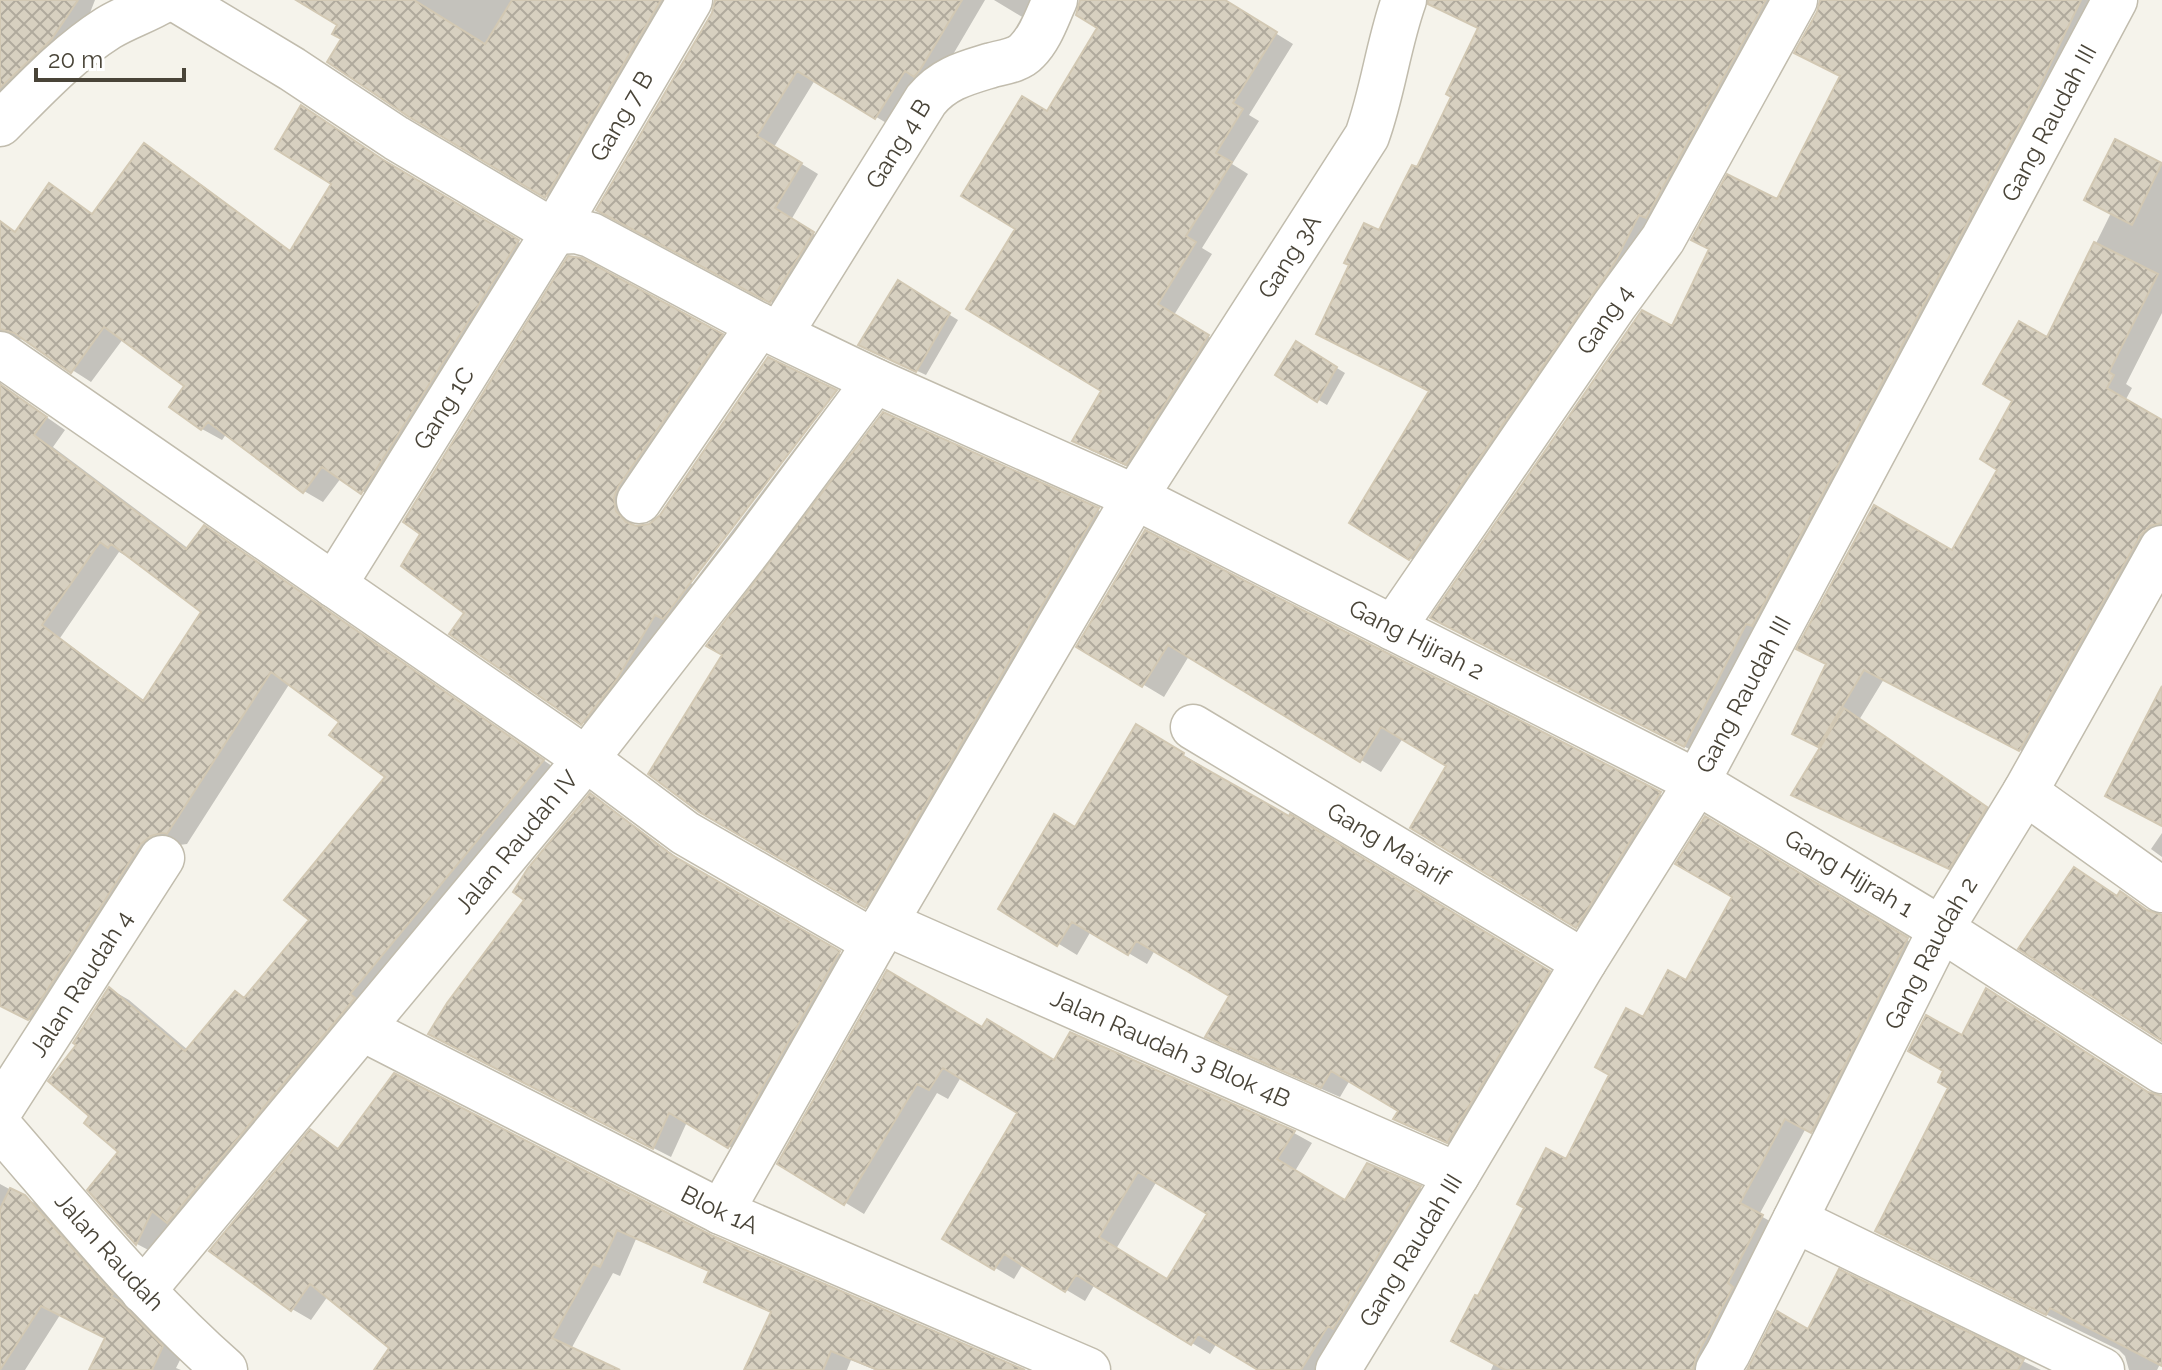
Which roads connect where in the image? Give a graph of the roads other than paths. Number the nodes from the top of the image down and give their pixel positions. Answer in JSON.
{"nodes":[{"id":1,"x":164,"y":0,"type":"edge"},
{"id":2,"x":177,"y":0,"type":"edge"},
{"id":3,"x":690,"y":0,"type":"edge"},
{"id":4,"x":1055,"y":0,"type":"edge"},
{"id":5,"x":1404,"y":0,"type":"edge"},
{"id":6,"x":1795,"y":0,"type":"edge"},
{"id":7,"x":2115,"y":0,"type":"edge"},
{"id":8,"x":0,"y":124,"type":"edge"},
{"id":9,"x":554,"y":232,"type":"junction"},
{"id":10,"x":769,"y":330,"type":"junction"},
{"id":11,"x":0,"y":354,"type":"edge"},
{"id":12,"x":875,"y":381,"type":"junction"},
{"id":13,"x":1135,"y":497,"type":"junction"},
{"id":14,"x":639,"y":501,"type":"dead end"},
{"id":15,"x":2162,"y":548,"type":"edge"},
{"id":16,"x":334,"y":585,"type":"junction"},
{"id":17,"x":1393,"y":628,"type":"junction"},
{"id":18,"x":1193,"y":727,"type":"dead end"},
{"id":19,"x":586,"y":759,"type":"junction"},
{"id":20,"x":1697,"y":782,"type":"junction"},
{"id":21,"x":2025,"y":792,"type":"junction"},
{"id":22,"x":162,"y":858,"type":"dead end"},
{"id":23,"x":2162,"y":890,"type":"edge"},
{"id":24,"x":1941,"y":929,"type":"junction"},
{"id":25,"x":880,"y":933,"type":"junction"},
{"id":26,"x":1584,"y":962,"type":"junction"},
{"id":27,"x":363,"y":1029,"type":"junction"},
{"id":28,"x":2162,"y":1071,"type":"edge"},
{"id":29,"x":0,"y":1110,"type":"edge"},
{"id":30,"x":0,"y":1127,"type":"edge"},
{"id":31,"x":1457,"y":1175,"type":"junction"},
{"id":32,"x":721,"y":1212,"type":"junction"},
{"id":33,"x":1795,"y":1220,"type":"junction"},
{"id":34,"x":143,"y":1291,"type":"junction"},
{"id":35,"x":225,"y":1370,"type":"edge"},
{"id":36,"x":1088,"y":1370,"type":"edge"},
{"id":37,"x":1338,"y":1370,"type":"edge"},
{"id":38,"x":1718,"y":1370,"type":"edge"},
{"id":39,"x":2102,"y":1370,"type":"edge"}],
"edges":[{"from":1,"to":8,"type":"street"},
{"from":2,"to":9,"type":"street"},
{"from":3,"to":9,"type":"street","name":"Gang 7 B"},
{"from":4,"to":10,"type":"street","name":"Gang 4 B"},
{"from":5,"to":13,"type":"street","name":"Gang 3A"},
{"from":6,"to":17,"type":"street","name":"Gang 4"},
{"from":7,"to":20,"type":"street","name":"Gang Raudah III"},
{"from":9,"to":10,"type":"street","name":"Gang Hijrah 2"},
{"from":9,"to":16,"type":"street","name":"Gang 1C"},
{"from":10,"to":12,"type":"street","name":"Gang Hijrah 2"},
{"from":10,"to":14,"type":"street","name":"Gang 4 B"},
{"from":11,"to":16,"type":"street","name":"Jalan Raudah 3 Blok 4B"},
{"from":12,"to":13,"type":"street","name":"Gang Hijrah 2"},
{"from":12,"to":19,"type":"street","name":"Jalan Raudah IV"},
{"from":13,"to":17,"type":"street","name":"Gang Hijrah 2"},
{"from":13,"to":25,"type":"street","name":"Gang 3A"},
{"from":15,"to":21,"type":"street","name":"Gang Raudah 2"},
{"from":16,"to":19,"type":"street","name":"Jalan Raudah 3 Blok 4B"},
{"from":17,"to":20,"type":"street","name":"Gang Hijrah 2"},
{"from":18,"to":26,"type":"street","name":"Gang Ma'arif"},
{"from":19,"to":25,"type":"street","name":"Jalan Raudah 3 Blok 4B"},
{"from":19,"to":27,"type":"street","name":"Jalan Raudah IV"},
{"from":20,"to":24,"type":"street","name":"Gang Hijrah 1"},
{"from":20,"to":26,"type":"street","name":"Gang Raudah III"},
{"from":21,"to":23,"type":"street"},
{"from":21,"to":24,"type":"street","name":"Gang Raudah 2"},
{"from":22,"to":29,"type":"street","name":"Jalan Raudah 4"},
{"from":24,"to":28,"type":"street","name":"Gang Hijrah 1"},
{"from":24,"to":33,"type":"street","name":"Gang Raudah 2"},
{"from":25,"to":31,"type":"street","name":"Jalan Raudah 3 Blok 4B"},
{"from":25,"to":32,"type":"street","name":"Gang 3A"},
{"from":26,"to":31,"type":"street","name":"Gang Raudah III"},
{"from":27,"to":32,"type":"street","name":"Blok 1A"},
{"from":27,"to":34,"type":"street","name":"Jalan Raudah IV"},
{"from":30,"to":34,"type":"street","name":"Jalan Raudah"},
{"from":31,"to":37,"type":"street","name":"Gang Raudah III"},
{"from":32,"to":36,"type":"street","name":"Blok 1A"},
{"from":33,"to":38,"type":"street","name":"Gang Raudah 2"},
{"from":33,"to":39,"type":"street"},
{"from":34,"to":35,"type":"street","name":"Jalan Raudah"}]}
